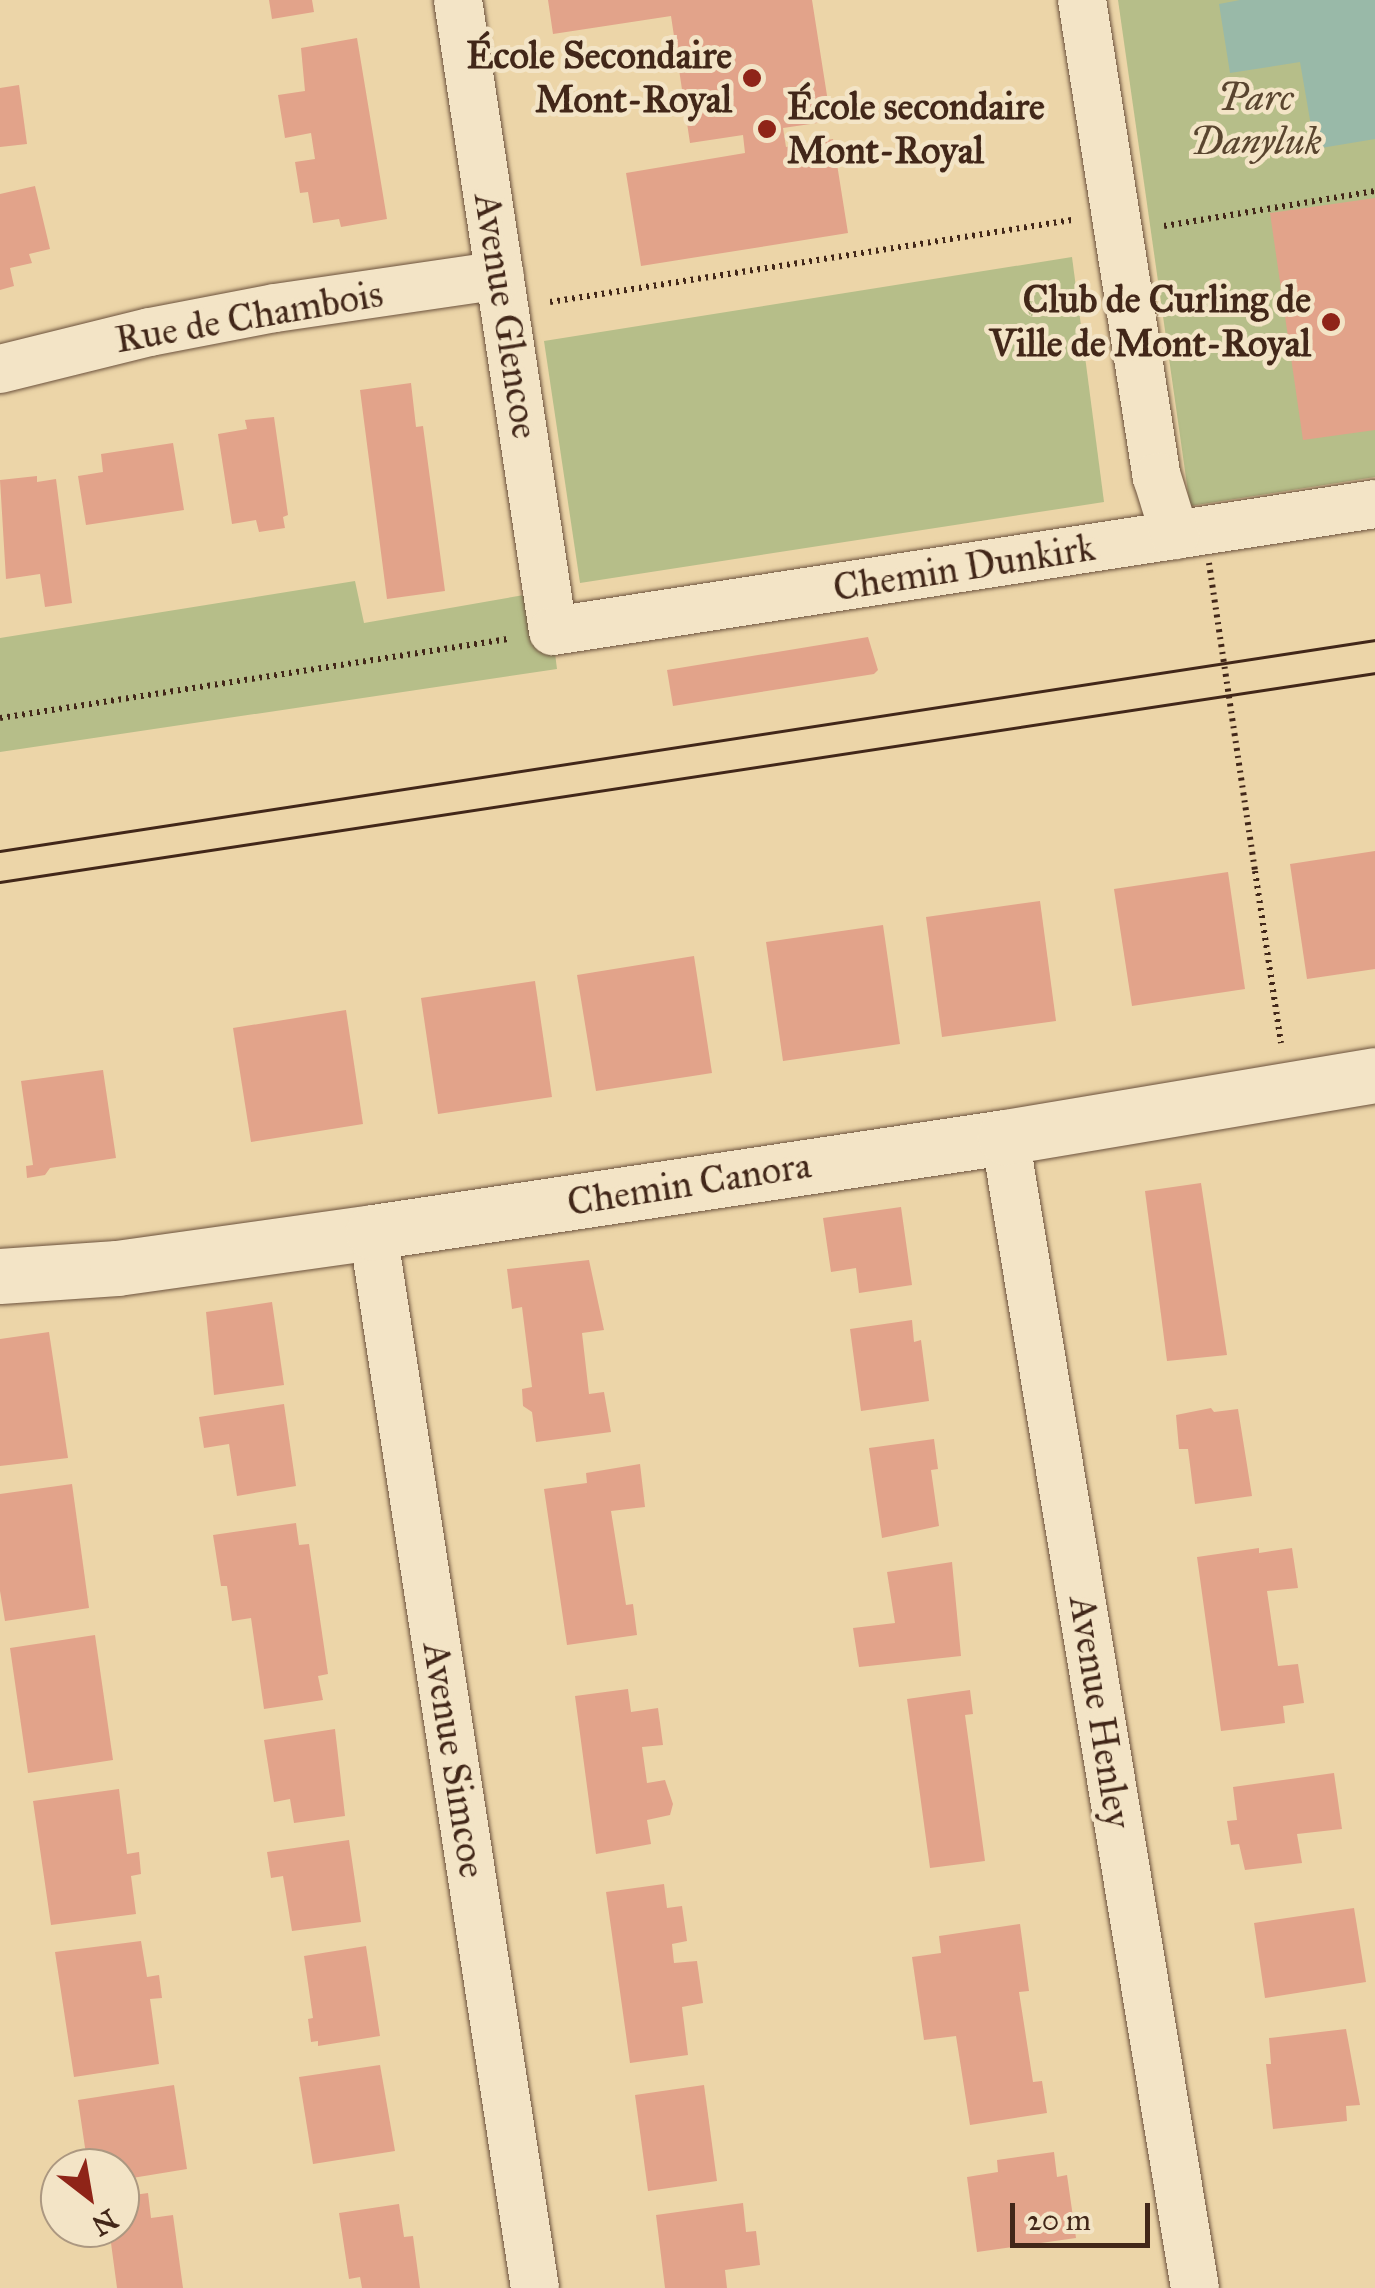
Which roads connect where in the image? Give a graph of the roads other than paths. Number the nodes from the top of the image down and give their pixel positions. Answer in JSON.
{"nodes":[{"id":1,"x":458,"y":0,"type":"edge"},
{"id":2,"x":1082,"y":0,"type":"edge"},
{"id":3,"x":502,"y":292,"type":"junction"},
{"id":4,"x":0,"y":369,"type":"edge"},
{"id":5,"x":1375,"y":504,"type":"edge"},
{"id":6,"x":1192,"y":549,"type":"junction"},
{"id":7,"x":554,"y":632,"type":"joint"},
{"id":8,"x":1375,"y":1075,"type":"edge"},
{"id":9,"x":1006,"y":1137,"type":"junction"},
{"id":10,"x":373,"y":1232,"type":"junction"},
{"id":11,"x":0,"y":1276,"type":"edge"},
{"id":12,"x":536,"y":2288,"type":"edge"},
{"id":13,"x":1195,"y":2288,"type":"edge"}],
"edges":[{"from":1,"to":3,"type":"street","name":"Avenue Glencoe"},
{"from":2,"to":6,"type":"street"},
{"from":3,"to":4,"type":"street","name":"Rue de Chambois"},
{"from":3,"to":7,"type":"street","name":"Avenue Glencoe"},
{"from":5,"to":6,"type":"street","name":"Chemin Dunkirk"},
{"from":6,"to":7,"type":"street","name":"Chemin Dunkirk"},
{"from":8,"to":9,"type":"street","name":"Chemin Canora"},
{"from":9,"to":10,"type":"street","name":"Chemin Canora"},
{"from":9,"to":13,"type":"street","name":"Avenue Henley"},
{"from":10,"to":11,"type":"street","name":"Chemin Canora"},
{"from":10,"to":12,"type":"street","name":"Avenue Simcoe"}]}
